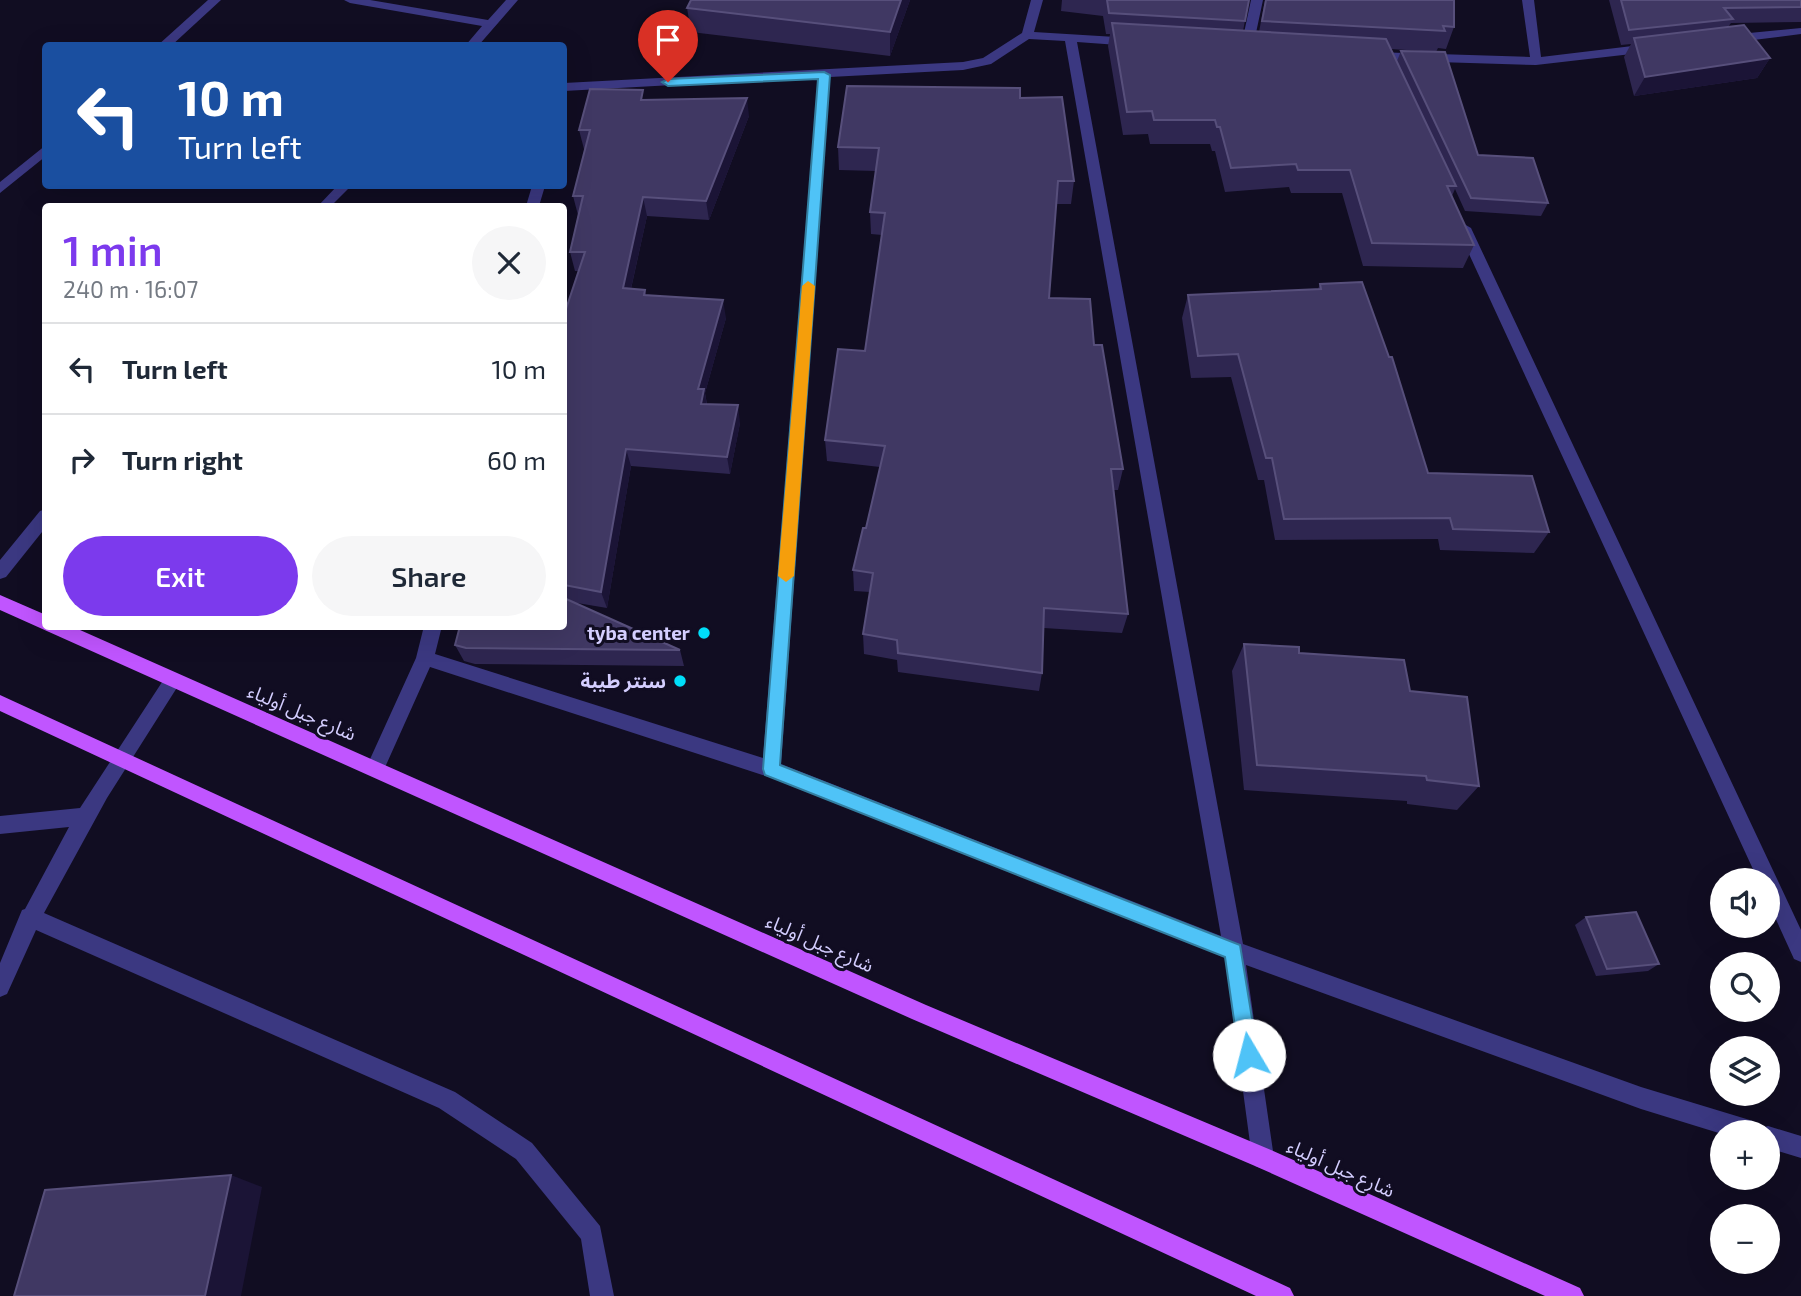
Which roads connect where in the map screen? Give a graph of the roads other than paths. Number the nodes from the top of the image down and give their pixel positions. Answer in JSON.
{"nodes":[{"id":1,"x":215,"y":0,"type":"edge"},
{"id":2,"x":350,"y":0,"type":"edge"},
{"id":3,"x":512,"y":0,"type":"edge"},
{"id":4,"x":1037,"y":0,"type":"edge"},
{"id":5,"x":1257,"y":0,"type":"edge"},
{"id":6,"x":1528,"y":0,"type":"edge"},
{"id":7,"x":491,"y":24,"type":"junction"},
{"id":8,"x":1801,"y":31,"type":"edge"},
{"id":9,"x":1027,"y":35,"type":"junction"},
{"id":10,"x":1070,"y":38,"type":"junction"},
{"id":11,"x":1719,"y":40,"type":"edge"},
{"id":12,"x":168,"y":42,"type":"edge"},
{"id":13,"x":475,"y":42,"type":"edge"},
{"id":14,"x":1139,"y":42,"type":"edge"},
{"id":15,"x":1664,"y":46,"type":"edge"},
{"id":16,"x":1234,"y":47,"type":"edge"},
{"id":17,"x":1247,"y":47,"type":"junction"},
{"id":18,"x":1261,"y":48,"type":"edge"},
{"id":19,"x":1357,"y":55,"type":"edge"},
{"id":20,"x":1535,"y":61,"type":"junction"},
{"id":21,"x":824,"y":75,"type":"junction"},
{"id":22,"x":567,"y":87,"type":"edge"},
{"id":23,"x":42,"y":152,"type":"edge"},
{"id":24,"x":0,"y":189,"type":"edge"},
{"id":25,"x":341,"y":189,"type":"edge"},
{"id":26,"x":327,"y":203,"type":"edge"},
{"id":27,"x":1455,"y":208,"type":"edge"},
{"id":28,"x":42,"y":519,"type":"edge"},
{"id":29,"x":0,"y":572,"type":"edge"},
{"id":30,"x":0,"y":602,"type":"edge"},
{"id":31,"x":42,"y":621,"type":"edge"},
{"id":32,"x":61,"y":630,"type":"edge"},
{"id":33,"x":432,"y":630,"type":"edge"},
{"id":34,"x":425,"y":658,"type":"junction"},
{"id":35,"x":172,"y":681,"type":"junction"},
{"id":36,"x":0,"y":703,"type":"edge"},
{"id":37,"x":120,"y":757,"type":"junction"},
{"id":38,"x":375,"y":768,"type":"junction"},
{"id":39,"x":771,"y":769,"type":"junction"},
{"id":40,"x":87,"y":816,"type":"junction"},
{"id":41,"x":0,"y":825,"type":"edge"},
{"id":42,"x":29,"y":918,"type":"junction"},
{"id":43,"x":1234,"y":951,"type":"junction"},
{"id":44,"x":1801,"y":953,"type":"edge"},
{"id":45,"x":0,"y":987,"type":"edge"},
{"id":46,"x":1713,"y":1120,"type":"edge"},
{"id":47,"x":1780,"y":1141,"type":"edge"},
{"id":48,"x":1801,"y":1147,"type":"edge"},
{"id":49,"x":1263,"y":1158,"type":"junction"},
{"id":50,"x":602,"y":1296,"type":"edge"},
{"id":51,"x":1282,"y":1296,"type":"edge"},
{"id":52,"x":1572,"y":1296,"type":"edge"}],
"edges":[{"from":1,"to":12,"type":"street"},
{"from":2,"to":7,"type":"street"},
{"from":3,"to":7,"type":"street"},
{"from":4,"to":9,"type":"street"},
{"from":5,"to":17,"type":"street"},
{"from":6,"to":20,"type":"street"},
{"from":7,"to":13,"type":"street"},
{"from":8,"to":11,"type":"street"},
{"from":9,"to":10,"type":"street"},
{"from":9,"to":21,"type":"street"},
{"from":10,"to":14,"type":"street"},
{"from":10,"to":43,"type":"street"},
{"from":15,"to":20,"type":"street"},
{"from":16,"to":17,"type":"street"},
{"from":17,"to":18,"type":"street"},
{"from":19,"to":20,"type":"street"},
{"from":21,"to":22,"type":"street"},
{"from":21,"to":39,"type":"street"},
{"from":23,"to":24,"type":"street"},
{"from":25,"to":26,"type":"street"},
{"from":27,"to":44,"type":"street"},
{"from":28,"to":29,"type":"street"},
{"from":30,"to":31,"type":"main road"},
{"from":32,"to":35,"type":"main road","name":"شارع جبل أولياء"},
{"from":33,"to":34,"type":"street"},
{"from":34,"to":38,"type":"street"},
{"from":34,"to":39,"type":"street"},
{"from":35,"to":37,"type":"street"},
{"from":35,"to":38,"type":"main road","name":"شارع جبل أولياء"},
{"from":36,"to":37,"type":"main road"},
{"from":37,"to":40,"type":"street"},
{"from":37,"to":51,"type":"main road"},
{"from":38,"to":49,"type":"main road","name":"شارع جبل أولياء"},
{"from":39,"to":43,"type":"street"},
{"from":40,"to":41,"type":"street"},
{"from":40,"to":42,"type":"street"},
{"from":42,"to":45,"type":"street"},
{"from":42,"to":50,"type":"street"},
{"from":43,"to":46,"type":"street"},
{"from":43,"to":49,"type":"street"},
{"from":47,"to":48,"type":"street"},
{"from":49,"to":52,"type":"main road","name":"شارع جبل أولياء"}]}
